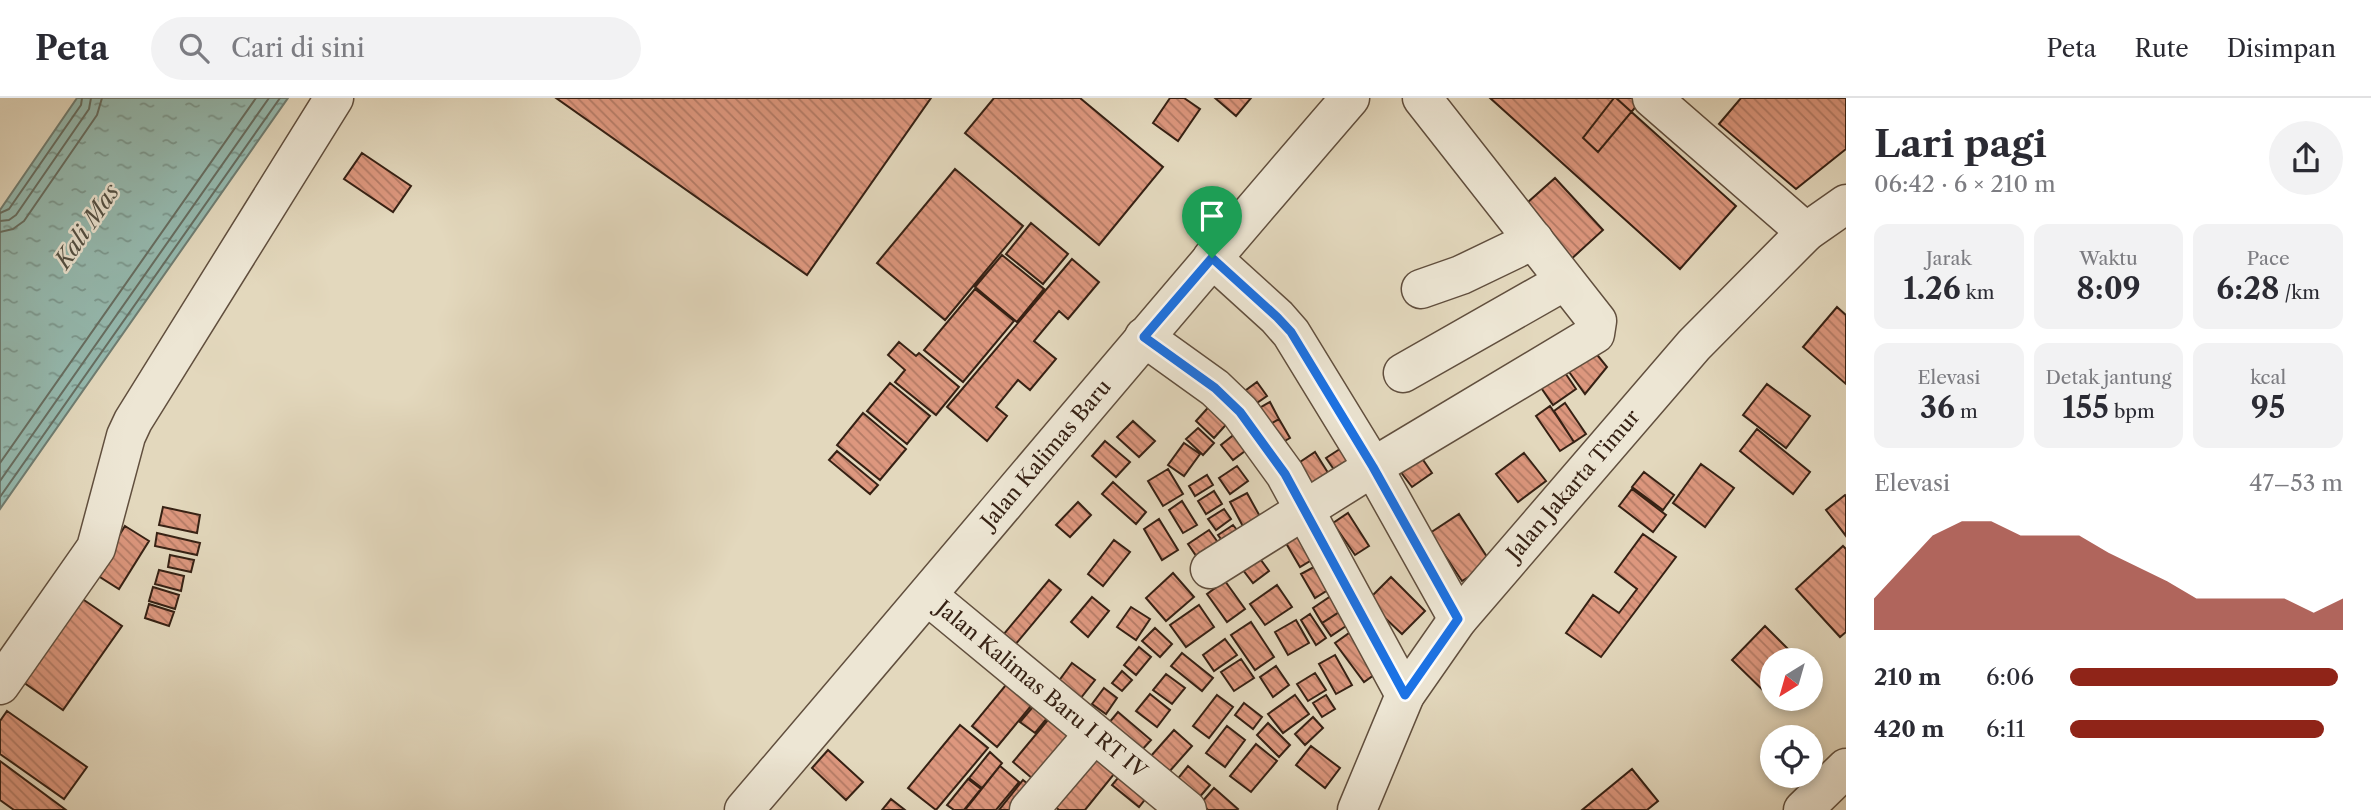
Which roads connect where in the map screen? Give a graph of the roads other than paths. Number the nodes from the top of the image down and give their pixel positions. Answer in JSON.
{"nodes":[{"id":1,"x":334,"y":98,"type":"edge"},
{"id":2,"x":1350,"y":98,"type":"edge"},
{"id":3,"x":1422,"y":98,"type":"edge"},
{"id":4,"x":1672,"y":104,"type":"edge"},
{"id":5,"x":1846,"y":204,"type":"edge"},
{"id":6,"x":1806,"y":232,"type":"junction"},
{"id":7,"x":1534,"y":240,"type":"junction"},
{"id":8,"x":1212,"y":258,"type":"junction"},
{"id":9,"x":1565,"y":281,"type":"junction"},
{"id":10,"x":1421,"y":289,"type":"dead end"},
{"id":11,"x":1144,"y":337,"type":"junction"},
{"id":12,"x":1403,"y":373,"type":"dead end"},
{"id":13,"x":1373,"y":467,"type":"junction"},
{"id":14,"x":1304,"y":510,"type":"junction"},
{"id":15,"x":1210,"y":569,"type":"dead end"},
{"id":16,"x":928,"y":596,"type":"junction"},
{"id":17,"x":1458,"y":619,"type":"junction"},
{"id":18,"x":0,"y":685,"type":"edge"},
{"id":19,"x":1405,"y":695,"type":"junction"},
{"id":20,"x":1093,"y":735,"type":"junction"},
{"id":21,"x":1846,"y":768,"type":"edge"},
{"id":22,"x":744,"y":810,"type":"edge"},
{"id":23,"x":1030,"y":810,"type":"edge"},
{"id":24,"x":1187,"y":810,"type":"edge"},
{"id":25,"x":1357,"y":810,"type":"edge"},
{"id":26,"x":1803,"y":810,"type":"edge"}],
"edges":[{"from":1,"to":18,"type":"street"},
{"from":2,"to":8,"type":"street","name":"Jalan Kalimas Baru"},
{"from":3,"to":7,"type":"street"},
{"from":4,"to":6,"type":"street"},
{"from":5,"to":6,"type":"street","name":"Jalan Jakarta Timur"},
{"from":6,"to":17,"type":"street","name":"Jalan Jakarta Timur"},
{"from":7,"to":9,"type":"street"},
{"from":7,"to":10,"type":"street"},
{"from":8,"to":11,"type":"street","name":"Jalan Kalimas Baru"},
{"from":8,"to":13,"type":"street"},
{"from":9,"to":12,"type":"street"},
{"from":9,"to":13,"type":"street"},
{"from":11,"to":14,"type":"street"},
{"from":11,"to":16,"type":"street","name":"Jalan Kalimas Baru"},
{"from":13,"to":14,"type":"street"},
{"from":13,"to":17,"type":"street"},
{"from":14,"to":15,"type":"street"},
{"from":14,"to":19,"type":"street"},
{"from":16,"to":20,"type":"street","name":"Jalan Kalimas Baru I RT IV"},
{"from":16,"to":22,"type":"street","name":"Jalan Kalimas Baru"},
{"from":17,"to":19,"type":"street","name":"Jalan Jakarta Timur"},
{"from":19,"to":25,"type":"street","name":"Jalan Jakarta Timur"},
{"from":20,"to":23,"type":"street"},
{"from":20,"to":24,"type":"street","name":"Jalan Kalimas Baru I RT IV"},
{"from":21,"to":26,"type":"street"}]}
